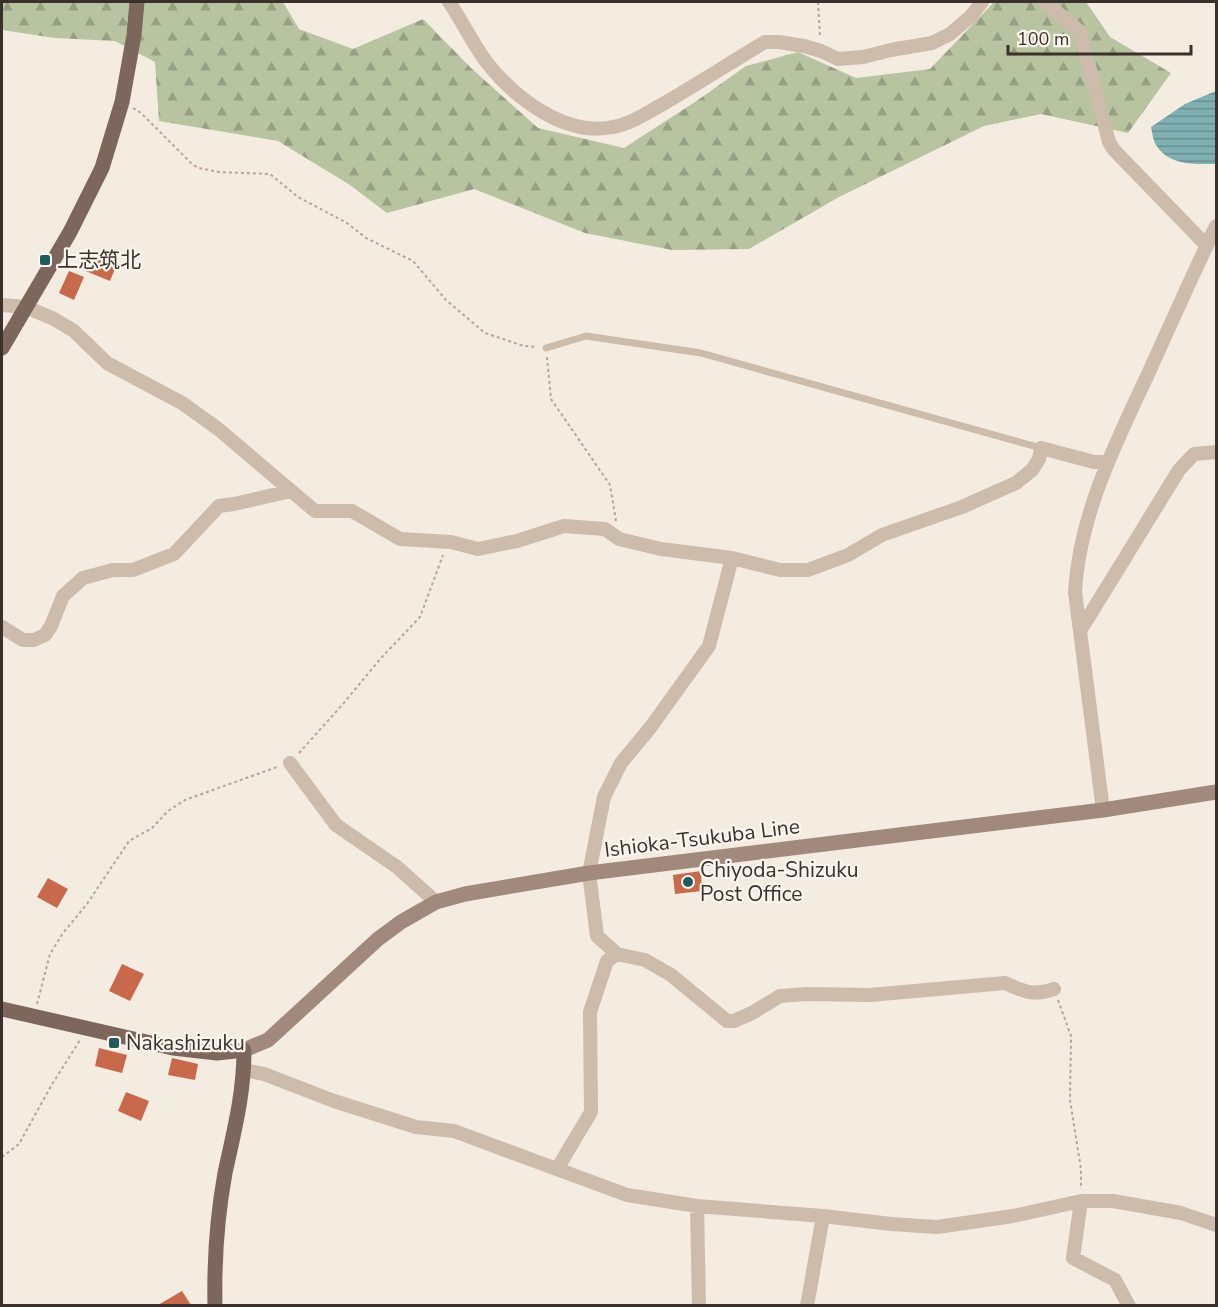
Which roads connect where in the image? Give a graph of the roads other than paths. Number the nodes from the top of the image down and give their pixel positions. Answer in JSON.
{"nodes":[{"id":1,"x":137,"y":2,"type":"edge"},
{"id":2,"x":449,"y":2,"type":"edge"},
{"id":3,"x":982,"y":2,"type":"edge"},
{"id":4,"x":1045,"y":2,"type":"edge"},
{"id":5,"x":1216,"y":226,"type":"edge"},
{"id":6,"x":1207,"y":246,"type":"junction"},
{"id":7,"x":2,"y":305,"type":"edge"},
{"id":8,"x":26,"y":307,"type":"junction"},
{"id":9,"x":2,"y":348,"type":"edge"},
{"id":10,"x":546,"y":348,"type":"road end"},
{"id":11,"x":1041,"y":448,"type":"junction"},
{"id":12,"x":1216,"y":452,"type":"edge"},
{"id":13,"x":1107,"y":462,"type":"junction"},
{"id":14,"x":291,"y":491,"type":"junction"},
{"id":15,"x":732,"y":558,"type":"junction"},
{"id":16,"x":2,"y":627,"type":"edge"},
{"id":17,"x":1080,"y":631,"type":"junction"},
{"id":18,"x":290,"y":763,"type":"road end"},
{"id":19,"x":1216,"y":792,"type":"edge"},
{"id":20,"x":1102,"y":810,"type":"junction"},
{"id":21,"x":589,"y":873,"type":"junction"},
{"id":22,"x":436,"y":902,"type":"junction"},
{"id":23,"x":617,"y":954,"type":"junction"},
{"id":24,"x":1054,"y":989,"type":"road end"},
{"id":25,"x":2,"y":1010,"type":"edge"},
{"id":26,"x":244,"y":1050,"type":"junction"},
{"id":27,"x":244,"y":1070,"type":"junction"},
{"id":28,"x":557,"y":1169,"type":"junction"},
{"id":29,"x":1081,"y":1202,"type":"junction"},
{"id":30,"x":697,"y":1206,"type":"junction"},
{"id":31,"x":823,"y":1216,"type":"junction"},
{"id":32,"x":1216,"y":1225,"type":"edge"},
{"id":33,"x":216,"y":1305,"type":"edge"},
{"id":34,"x":699,"y":1305,"type":"edge"},
{"id":35,"x":807,"y":1305,"type":"edge"},
{"id":36,"x":1129,"y":1305,"type":"edge"}],
"edges":[{"from":1,"to":8,"type":"main road"},
{"from":2,"to":3,"type":"street"},
{"from":4,"to":6,"type":"street"},
{"from":5,"to":6,"type":"street"},
{"from":6,"to":13,"type":"street"},
{"from":7,"to":8,"type":"street"},
{"from":8,"to":9,"type":"main road"},
{"from":8,"to":14,"type":"street"},
{"from":10,"to":11,"type":"lane"},
{"from":11,"to":13,"type":"street"},
{"from":11,"to":15,"type":"street"},
{"from":12,"to":17,"type":"street"},
{"from":13,"to":17,"type":"street"},
{"from":14,"to":15,"type":"street"},
{"from":14,"to":16,"type":"street"},
{"from":15,"to":21,"type":"street"},
{"from":17,"to":20,"type":"street"},
{"from":18,"to":22,"type":"street"},
{"from":19,"to":20,"type":"main road","name":"Ishioka-Tsukuba Line"},
{"from":20,"to":21,"type":"main road","name":"Ishioka-Tsukuba Line"},
{"from":21,"to":22,"type":"main road","name":"Ishioka-Tsukuba Line"},
{"from":21,"to":23,"type":"street"},
{"from":22,"to":26,"type":"main road","name":"Ishioka-Tsukuba Line"},
{"from":23,"to":24,"type":"street"},
{"from":23,"to":28,"type":"street"},
{"from":25,"to":26,"type":"main road"},
{"from":26,"to":27,"type":"main road"},
{"from":27,"to":28,"type":"street"},
{"from":27,"to":33,"type":"main road"},
{"from":28,"to":30,"type":"street"},
{"from":29,"to":31,"type":"street"},
{"from":29,"to":32,"type":"street"},
{"from":29,"to":36,"type":"street"},
{"from":30,"to":31,"type":"street"},
{"from":30,"to":34,"type":"street"},
{"from":31,"to":35,"type":"street"}]}
